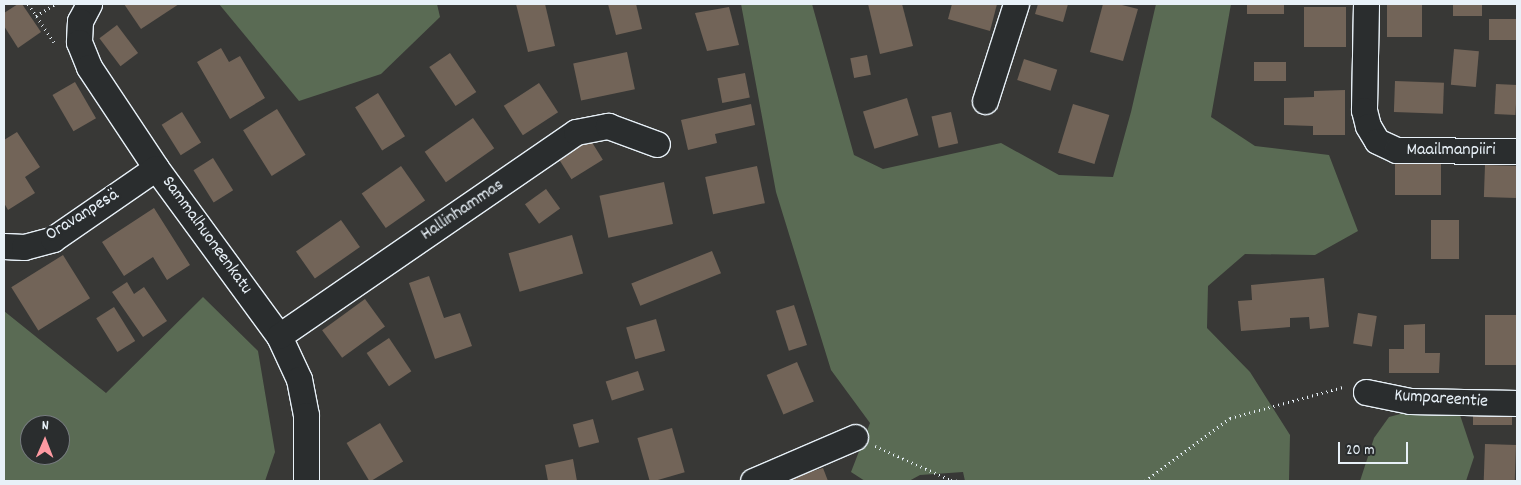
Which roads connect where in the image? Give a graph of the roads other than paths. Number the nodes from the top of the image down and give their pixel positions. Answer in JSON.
{"nodes":[{"id":1,"x":89,"y":4,"type":"edge"},
{"id":2,"x":1016,"y":4,"type":"edge"},
{"id":3,"x":1366,"y":4,"type":"edge"},
{"id":4,"x":985,"y":101,"type":"dead end"},
{"id":5,"x":656,"y":144,"type":"dead end"},
{"id":6,"x":1517,"y":151,"type":"edge"},
{"id":7,"x":156,"y":168,"type":"junction"},
{"id":8,"x":4,"y":246,"type":"edge"},
{"id":9,"x":280,"y":336,"type":"junction"},
{"id":10,"x":1366,"y":392,"type":"road end"},
{"id":11,"x":1517,"y":404,"type":"edge"},
{"id":12,"x":855,"y":438,"type":"road end"},
{"id":13,"x":306,"y":481,"type":"edge"},
{"id":14,"x":753,"y":481,"type":"edge"}],
"edges":[{"from":1,"to":7,"type":"street","name":"Sammalhuoneenkatu"},
{"from":2,"to":4,"type":"street"},
{"from":3,"to":6,"type":"street","name":"Maailmanpiiri"},
{"from":5,"to":9,"type":"street","name":"Hallinhammas"},
{"from":7,"to":8,"type":"street","name":"Oravanpesä"},
{"from":7,"to":9,"type":"street","name":"Sammalhuoneenkatu"},
{"from":9,"to":13,"type":"street","name":"Sammalhuoneenkatu"},
{"from":10,"to":11,"type":"street","name":"Kumpareentie"},
{"from":12,"to":14,"type":"street"}]}
